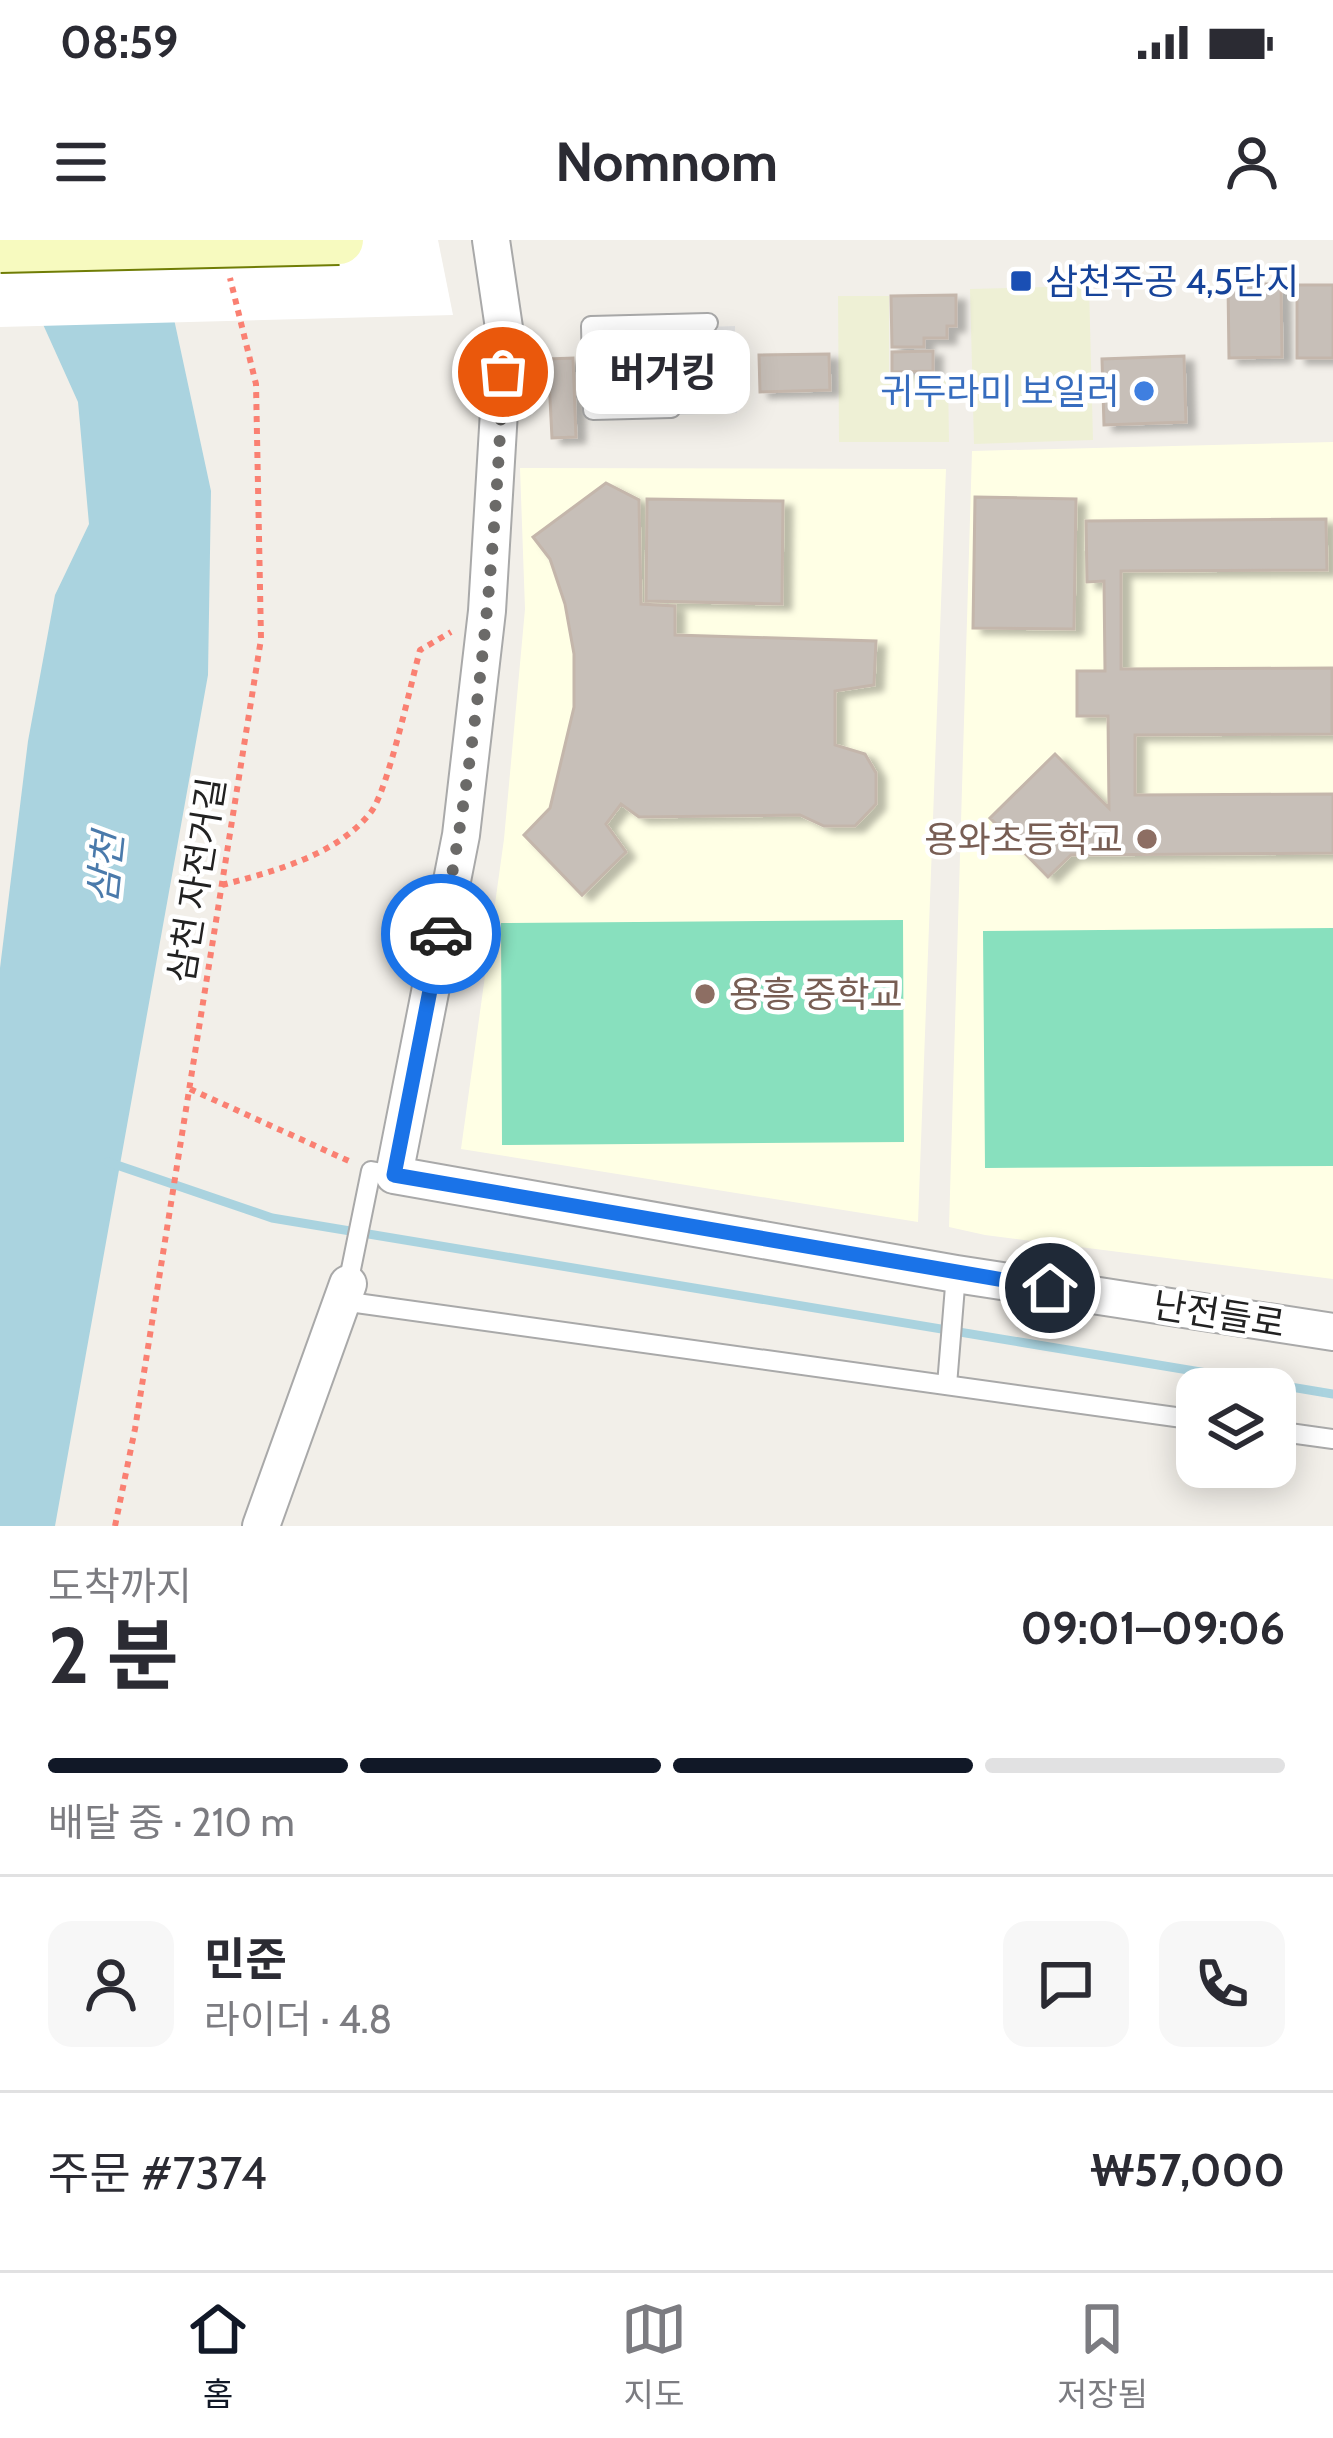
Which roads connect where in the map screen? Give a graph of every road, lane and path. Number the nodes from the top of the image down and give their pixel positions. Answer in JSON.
{"nodes":[{"id":1,"x":339,"y":240,"type":"edge"},
{"id":2,"x":490,"y":240,"type":"edge"},
{"id":3,"x":0,"y":248,"type":"edge"},
{"id":4,"x":226,"y":260,"type":"dead end"},
{"id":5,"x":708,"y":323,"type":"dead end"},
{"id":6,"x":668,"y":324,"type":"junction"},
{"id":7,"x":487,"y":610,"type":"junction"},
{"id":8,"x":222,"y":885,"type":"junction"},
{"id":9,"x":190,"y":1089,"type":"junction"},
{"id":10,"x":383,"y":1173,"type":"junction"},
{"id":11,"x":956,"y":1274,"type":"junction"},
{"id":12,"x":345,"y":1292,"type":"junction"},
{"id":13,"x":1333,"y":1331,"type":"edge"},
{"id":14,"x":946,"y":1385,"type":"junction"},
{"id":15,"x":1176,"y":1417,"type":"edge"},
{"id":16,"x":1296,"y":1434,"type":"edge"},
{"id":17,"x":1333,"y":1439,"type":"edge"},
{"id":18,"x":115,"y":1526,"type":"edge"},
{"id":19,"x":261,"y":1526,"type":"edge"}],
"edges":[{"from":1,"to":3,"type":"street","bridge":true},
{"from":2,"to":7,"type":"street"},
{"from":4,"to":8,"type":"path","name":"삼천 자전거길"},
{"from":5,"to":6,"type":"lane"},
{"from":6,"to":6,"type":"lane"},
{"from":7,"to":8,"type":"path"},
{"from":7,"to":10,"type":"street"},
{"from":8,"to":9,"type":"path","name":"삼천 자전거길"},
{"from":9,"to":10,"type":"path"},
{"from":9,"to":18,"type":"path","name":"삼천 자전거길"},
{"from":10,"to":11,"type":"street","name":"난전들로"},
{"from":10,"to":12,"type":"lane"},
{"from":11,"to":13,"type":"street","name":"난전들로"},
{"from":11,"to":14,"type":"lane"},
{"from":12,"to":14,"type":"lane"},
{"from":12,"to":19,"type":"street"},
{"from":14,"to":15,"type":"lane"},
{"from":16,"to":17,"type":"lane"}]}
